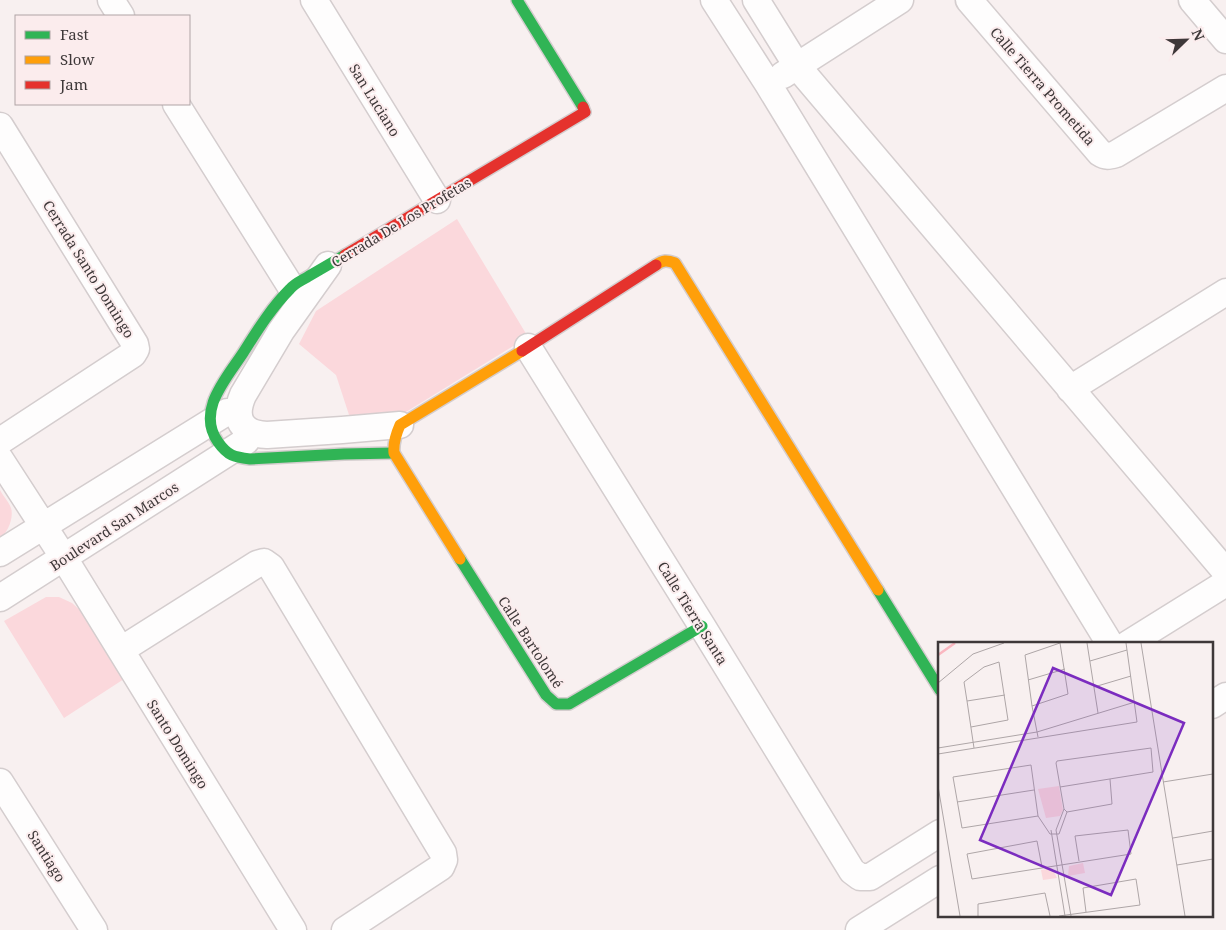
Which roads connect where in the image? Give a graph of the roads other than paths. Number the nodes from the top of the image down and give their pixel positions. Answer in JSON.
{"nodes":[{"id":1,"x":111,"y":0,"type":"edge"},
{"id":2,"x":314,"y":0,"type":"edge"},
{"id":3,"x":518,"y":0,"type":"edge"},
{"id":4,"x":714,"y":0,"type":"edge"},
{"id":5,"x":756,"y":0,"type":"edge"},
{"id":6,"x":900,"y":0,"type":"edge"},
{"id":7,"x":969,"y":0,"type":"edge"},
{"id":8,"x":1192,"y":0,"type":"edge"},
{"id":9,"x":120,"y":15,"type":"edge"},
{"id":10,"x":1226,"y":40,"type":"edge"},
{"id":11,"x":797,"y":66,"type":"junction"},
{"id":12,"x":768,"y":84,"type":"junction"},
{"id":13,"x":1226,"y":88,"type":"edge"},
{"id":14,"x":177,"y":105,"type":"edge"},
{"id":15,"x":0,"y":126,"type":"edge"},
{"id":16,"x":437,"y":200,"type":"junction"},
{"id":17,"x":328,"y":265,"type":"junction"},
{"id":18,"x":292,"y":287,"type":"junction"},
{"id":19,"x":1223,"y":298,"type":"edge"},
{"id":20,"x":528,"y":347,"type":"junction"},
{"id":21,"x":1070,"y":388,"type":"junction"},
{"id":22,"x":238,"y":405,"type":"junction"},
{"id":23,"x":210,"y":422,"type":"junction"},
{"id":24,"x":400,"y":425,"type":"junction"},
{"id":25,"x":257,"y":434,"type":"junction"},
{"id":26,"x":0,"y":441,"type":"edge"},
{"id":27,"x":228,"y":453,"type":"junction"},
{"id":28,"x":394,"y":454,"type":"junction"},
{"id":29,"x":0,"y":459,"type":"edge"},
{"id":30,"x":44,"y":526,"type":"junction"},
{"id":31,"x":0,"y":553,"type":"edge"},
{"id":32,"x":64,"y":558,"type":"junction"},
{"id":33,"x":1226,"y":572,"type":"edge"},
{"id":34,"x":1226,"y":583,"type":"edge"},
{"id":35,"x":0,"y":598,"type":"edge"},
{"id":36,"x":702,"y":626,"type":"junction"},
{"id":37,"x":1109,"y":642,"type":"edge"},
{"id":38,"x":1131,"y":642,"type":"edge"},
{"id":39,"x":121,"y":650,"type":"junction"},
{"id":40,"x":938,"y":687,"type":"edge"},
{"id":41,"x":1226,"y":696,"type":"edge"},
{"id":42,"x":1214,"y":704,"type":"edge"},
{"id":43,"x":0,"y":782,"type":"edge"},
{"id":44,"x":938,"y":834,"type":"edge"},
{"id":45,"x":938,"y":879,"type":"edge"},
{"id":46,"x":94,"y":930,"type":"edge"},
{"id":47,"x":293,"y":930,"type":"edge"},
{"id":48,"x":345,"y":930,"type":"edge"},
{"id":49,"x":859,"y":930,"type":"edge"}],
"edges":[{"from":1,"to":9,"type":"street"},
{"from":2,"to":16,"type":"street","name":"San Luciano"},
{"from":3,"to":16,"type":"street","name":"Cerrada De Los Profetas"},
{"from":4,"to":12,"type":"street"},
{"from":5,"to":11,"type":"street"},
{"from":6,"to":11,"type":"street"},
{"from":7,"to":13,"type":"street","name":"Calle Tierra Prometida"},
{"from":8,"to":10,"type":"street"},
{"from":11,"to":12,"type":"street"},
{"from":11,"to":21,"type":"street"},
{"from":12,"to":37,"type":"street"},
{"from":14,"to":18,"type":"street"},
{"from":15,"to":26,"type":"street","name":"Cerrada Santo Domingo"},
{"from":16,"to":17,"type":"street","name":"Cerrada De Los Profetas"},
{"from":17,"to":18,"type":"street","name":"Cerrada De Los Profetas"},
{"from":17,"to":22,"type":"street"},
{"from":18,"to":23,"type":"street"},
{"from":19,"to":21,"type":"street"},
{"from":20,"to":24,"type":"street"},
{"from":20,"to":36,"type":"street","name":"Calle Tierra Santa"},
{"from":20,"to":40,"type":"street"},
{"from":21,"to":33,"type":"street"},
{"from":22,"to":23,"type":"street"},
{"from":22,"to":25,"type":"street"},
{"from":23,"to":27,"type":"street"},
{"from":23,"to":30,"type":"street"},
{"from":24,"to":25,"type":"street"},
{"from":24,"to":28,"type":"street"},
{"from":25,"to":27,"type":"street","name":"Boulevard San Marcos"},
{"from":27,"to":28,"type":"street"},
{"from":27,"to":32,"type":"street","name":"Boulevard San Marcos"},
{"from":28,"to":36,"type":"street","name":"Calle Bartolomé"},
{"from":29,"to":30,"type":"street"},
{"from":30,"to":31,"type":"street"},
{"from":30,"to":32,"type":"street"},
{"from":32,"to":35,"type":"street","name":"Boulevard San Marcos"},
{"from":32,"to":39,"type":"street","name":"Santo Domingo"},
{"from":34,"to":38,"type":"street"},
{"from":36,"to":44,"type":"street","name":"Calle Tierra Santa"},
{"from":39,"to":47,"type":"street","name":"Santo Domingo"},
{"from":39,"to":48,"type":"street"},
{"from":41,"to":42,"type":"street"},
{"from":43,"to":46,"type":"street","name":"Santiago"},
{"from":45,"to":49,"type":"street"}]}
